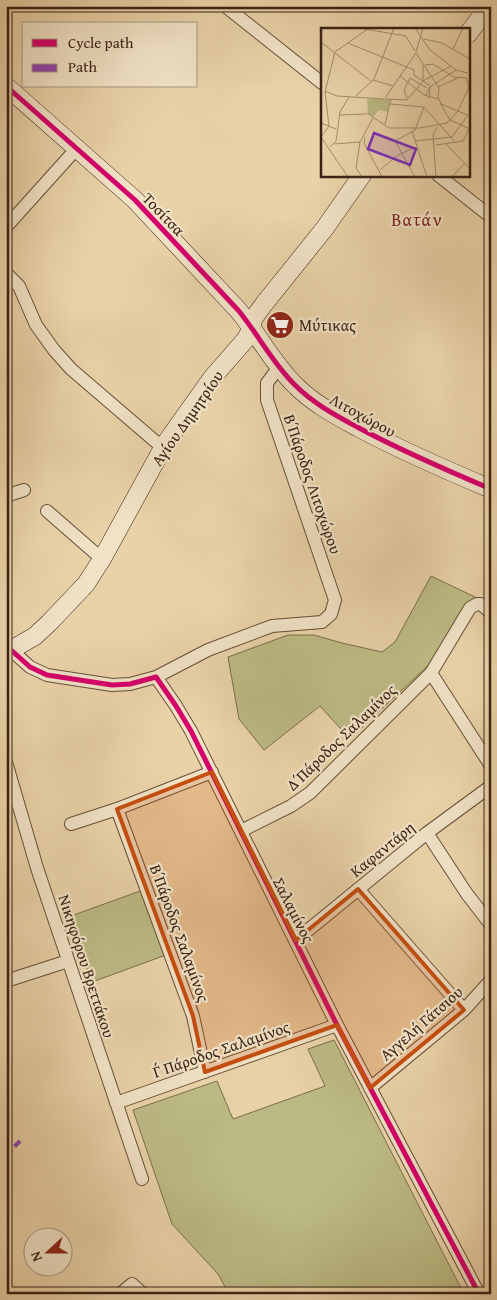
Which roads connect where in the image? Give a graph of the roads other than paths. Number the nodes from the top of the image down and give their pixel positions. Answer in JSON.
{"nodes":[{"id":1,"x":225,"y":6,"type":"edge"},
{"id":2,"x":489,"y":6,"type":"edge"},
{"id":3,"x":470,"y":31,"type":"edge"},
{"id":4,"x":321,"y":82,"type":"edge"},
{"id":5,"x":6,"y":86,"type":"edge"},
{"id":6,"x":77,"y":148,"type":"junction"},
{"id":7,"x":361,"y":176,"type":"edge"},
{"id":8,"x":439,"y":176,"type":"edge"},
{"id":9,"x":491,"y":217,"type":"edge"},
{"id":10,"x":6,"y":227,"type":"edge"},
{"id":11,"x":6,"y":273,"type":"edge"},
{"id":12,"x":252,"y":326,"type":"junction"},
{"id":13,"x":279,"y":367,"type":"junction"},
{"id":14,"x":163,"y":448,"type":"junction"},
{"id":15,"x":491,"y":489,"type":"edge"},
{"id":16,"x":24,"y":490,"type":"dead end"},
{"id":17,"x":6,"y":496,"type":"edge"},
{"id":18,"x":47,"y":511,"type":"dead end"},
{"id":19,"x":102,"y":559,"type":"junction"},
{"id":20,"x":491,"y":613,"type":"edge"},
{"id":21,"x":9,"y":651,"type":"edge"},
{"id":22,"x":431,"y":673,"type":"junction"},
{"id":23,"x":156,"y":677,"type":"junction"},
{"id":24,"x":6,"y":762,"type":"edge"},
{"id":25,"x":491,"y":766,"type":"edge"},
{"id":26,"x":212,"y":772,"type":"junction"},
{"id":27,"x":491,"y":786,"type":"edge"},
{"id":28,"x":117,"y":808,"type":"junction"},
{"id":29,"x":71,"y":824,"type":"dead end"},
{"id":30,"x":241,"y":831,"type":"junction"},
{"id":31,"x":427,"y":833,"type":"junction"},
{"id":32,"x":358,"y":889,"type":"junction"},
{"id":33,"x":491,"y":925,"type":"edge"},
{"id":34,"x":296,"y":940,"type":"junction"},
{"id":35,"x":68,"y":961,"type":"junction"},
{"id":36,"x":491,"y":980,"type":"edge"},
{"id":37,"x":6,"y":981,"type":"edge"},
{"id":38,"x":464,"y":1010,"type":"junction"},
{"id":39,"x":337,"y":1025,"type":"junction"},
{"id":40,"x":205,"y":1072,"type":"junction"},
{"id":41,"x":370,"y":1088,"type":"junction"},
{"id":42,"x":116,"y":1103,"type":"junction"},
{"id":43,"x":142,"y":1179,"type":"dead end"},
{"id":44,"x":120,"y":1294,"type":"edge"},
{"id":45,"x":143,"y":1294,"type":"edge"},
{"id":46,"x":479,"y":1294,"type":"edge"}],
"edges":[{"from":1,"to":4,"type":"street"},
{"from":2,"to":3,"type":"street"},
{"from":5,"to":6,"type":"street","name":"Τοσίτσα"},
{"from":6,"to":10,"type":"street"},
{"from":6,"to":12,"type":"street","name":"Τοσίτσα"},
{"from":7,"to":12,"type":"street","name":"Αγίου Δημητρίου"},
{"from":8,"to":9,"type":"street"},
{"from":11,"to":14,"type":"street"},
{"from":12,"to":13,"type":"street","name":"Λιτοχώρου"},
{"from":12,"to":14,"type":"street","name":"Αγίου Δημητρίου"},
{"from":13,"to":15,"type":"street","name":"Λιτοχώρου"},
{"from":13,"to":23,"type":"street","name":"Β΄ Πάροδος Λιτοχώρου"},
{"from":14,"to":19,"type":"street","name":"Αγίου Δημητρίου"},
{"from":16,"to":17,"type":"street"},
{"from":18,"to":19,"type":"street"},
{"from":19,"to":21,"type":"street","name":"Αγίου Δημητρίου"},
{"from":20,"to":22,"type":"street","name":"Δ΄ Πάροδος Σαλαμίνος"},
{"from":21,"to":23,"type":"street"},
{"from":22,"to":25,"type":"street"},
{"from":22,"to":30,"type":"street","name":"Δ΄ Πάροδος Σαλαμίνος"},
{"from":23,"to":26,"type":"street","name":"Σαλαμίνος"},
{"from":24,"to":35,"type":"street","name":"Νικηφόρου Βρεττάκου"},
{"from":26,"to":28,"type":"street"},
{"from":26,"to":30,"type":"street","name":"Σαλαμίνος"},
{"from":27,"to":31,"type":"street","name":"Καφαντάρη"},
{"from":28,"to":29,"type":"street"},
{"from":28,"to":40,"type":"street","name":"Β΄ Πάροδος Σαλαμίνος"},
{"from":30,"to":34,"type":"street","name":"Σαλαμίνος"},
{"from":31,"to":32,"type":"street","name":"Καφαντάρη"},
{"from":31,"to":33,"type":"street"},
{"from":32,"to":34,"type":"street","name":"Καφαντάρη"},
{"from":32,"to":38,"type":"street"},
{"from":34,"to":39,"type":"street","name":"Σαλαμίνος"},
{"from":35,"to":37,"type":"street"},
{"from":35,"to":42,"type":"street","name":"Νικηφόρου Βρεττάκου"},
{"from":36,"to":38,"type":"street","name":"Αγγελή Γάτσιου"},
{"from":38,"to":41,"type":"street","name":"Αγγελή Γάτσιου"},
{"from":39,"to":40,"type":"street","name":"Γ΄ Πάροδος Σαλαμίνος"},
{"from":39,"to":41,"type":"street","name":"Σαλαμίνος"},
{"from":40,"to":42,"type":"street","name":"Γ΄ Πάροδος Σαλαμίνος"},
{"from":41,"to":46,"type":"street","name":"Σαλαμίνος"},
{"from":42,"to":43,"type":"street","name":"Νικηφόρου Βρεττάκου"},
{"from":44,"to":45,"type":"street"}]}
